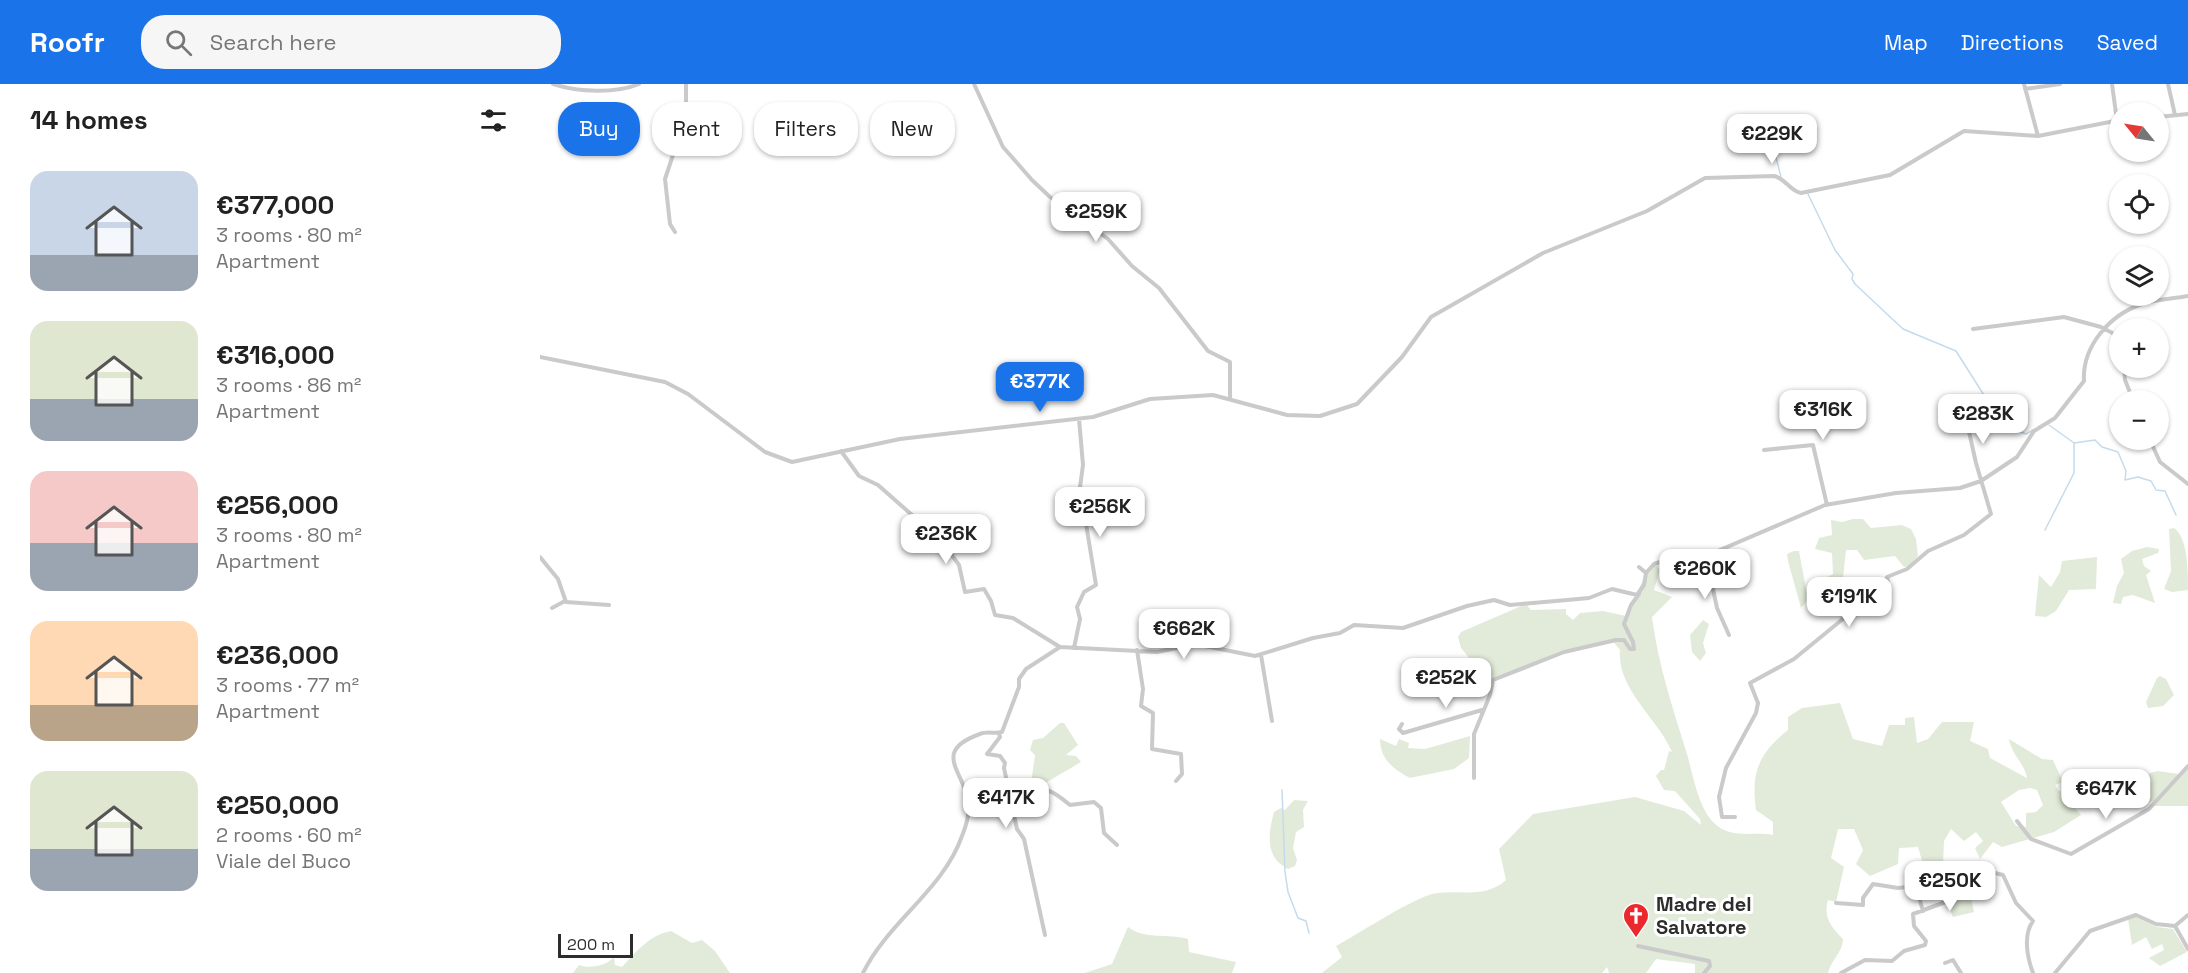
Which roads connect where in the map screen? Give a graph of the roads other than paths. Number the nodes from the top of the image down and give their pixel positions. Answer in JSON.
{"nodes":[{"id":1,"x":553,"y":84,"type":"edge"},
{"id":2,"x":639,"y":84,"type":"edge"},
{"id":3,"x":686,"y":84,"type":"edge"},
{"id":4,"x":974,"y":84,"type":"edge"},
{"id":5,"x":2060,"y":84,"type":"edge"},
{"id":6,"x":2112,"y":84,"type":"edge"},
{"id":7,"x":2168,"y":84,"type":"edge"},
{"id":8,"x":2024,"y":87,"type":"edge"},
{"id":9,"x":2115,"y":102,"type":"edge"},
{"id":10,"x":2188,"y":114,"type":"edge"},
{"id":11,"x":2175,"y":115,"type":"junction"},
{"id":12,"x":2169,"y":116,"type":"edge"},
{"id":13,"x":2109,"y":123,"type":"edge"},
{"id":14,"x":2038,"y":136,"type":"junction"},
{"id":15,"x":675,"y":232,"type":"dead end"},
{"id":16,"x":2188,"y":296,"type":"edge"},
{"id":17,"x":2103,"y":328,"type":"junction"},
{"id":18,"x":1973,"y":329,"type":"dead end"},
{"id":19,"x":2109,"y":331,"type":"edge"},
{"id":20,"x":540,"y":357,"type":"edge"},
{"id":21,"x":1230,"y":398,"type":"junction"},
{"id":22,"x":1965,"y":414,"type":"dead end"},
{"id":23,"x":1079,"y":419,"type":"junction"},
{"id":24,"x":1764,"y":450,"type":"dead end"},
{"id":25,"x":2155,"y":450,"type":"edge"},
{"id":26,"x":842,"y":452,"type":"junction"},
{"id":27,"x":1981,"y":481,"type":"junction"},
{"id":28,"x":2188,"y":483,"type":"edge"},
{"id":29,"x":1827,"y":505,"type":"junction"},
{"id":30,"x":1706,"y":556,"type":"junction"},
{"id":31,"x":540,"y":557,"type":"edge"},
{"id":32,"x":1639,"y":567,"type":"dead end"},
{"id":33,"x":1646,"y":573,"type":"junction"},
{"id":34,"x":1640,"y":594,"type":"junction"},
{"id":35,"x":565,"y":601,"type":"junction"},
{"id":36,"x":609,"y":605,"type":"dead end"},
{"id":37,"x":552,"y":608,"type":"dead end"},
{"id":38,"x":1729,"y":635,"type":"dead end"},
{"id":39,"x":1060,"y":647,"type":"junction"},
{"id":40,"x":1074,"y":648,"type":"junction"},
{"id":41,"x":1137,"y":650,"type":"junction"},
{"id":42,"x":1261,"y":655,"type":"junction"},
{"id":43,"x":1483,"y":710,"type":"junction"},
{"id":44,"x":1272,"y":721,"type":"dead end"},
{"id":45,"x":1402,"y":724,"type":"dead end"},
{"id":46,"x":999,"y":733,"type":"junction"},
{"id":47,"x":2188,"y":766,"type":"edge"},
{"id":48,"x":1474,"y":778,"type":"dead end"},
{"id":49,"x":1176,"y":781,"type":"dead end"},
{"id":50,"x":1008,"y":788,"type":"junction"},
{"id":51,"x":1735,"y":817,"type":"dead end"},
{"id":52,"x":2017,"y":821,"type":"dead end"},
{"id":53,"x":1117,"y":845,"type":"dead end"},
{"id":54,"x":1910,"y":866,"type":"dead end"},
{"id":55,"x":1916,"y":886,"type":"junction"},
{"id":56,"x":1836,"y":903,"type":"dead end"},
{"id":57,"x":1923,"y":911,"type":"junction"},
{"id":58,"x":2188,"y":915,"type":"edge"},
{"id":59,"x":2175,"y":926,"type":"junction"},
{"id":60,"x":1045,"y":935,"type":"dead end"},
{"id":61,"x":1638,"y":946,"type":"dead end"},
{"id":62,"x":2188,"y":949,"type":"edge"},
{"id":63,"x":1945,"y":963,"type":"dead end"},
{"id":64,"x":863,"y":973,"type":"edge"},
{"id":65,"x":1704,"y":973,"type":"edge"},
{"id":66,"x":1841,"y":973,"type":"edge"},
{"id":67,"x":1961,"y":973,"type":"edge"},
{"id":68,"x":2033,"y":973,"type":"edge"},
{"id":69,"x":2055,"y":973,"type":"edge"}],
"edges":[{"from":1,"to":2,"type":"street"},
{"from":3,"to":15,"type":"street"},
{"from":4,"to":21,"type":"street"},
{"from":5,"to":8,"type":"street"},
{"from":6,"to":9,"type":"street"},
{"from":7,"to":11,"type":"street"},
{"from":8,"to":14,"type":"street"},
{"from":10,"to":11,"type":"street"},
{"from":11,"to":12,"type":"street"},
{"from":13,"to":14,"type":"street"},
{"from":14,"to":21,"type":"street"},
{"from":16,"to":17,"type":"street"},
{"from":17,"to":18,"type":"street"},
{"from":17,"to":19,"type":"street"},
{"from":17,"to":27,"type":"street"},
{"from":20,"to":26,"type":"street"},
{"from":21,"to":23,"type":"street"},
{"from":22,"to":27,"type":"street"},
{"from":23,"to":26,"type":"street"},
{"from":23,"to":40,"type":"street"},
{"from":24,"to":29,"type":"street"},
{"from":25,"to":28,"type":"street"},
{"from":26,"to":39,"type":"street"},
{"from":27,"to":29,"type":"street"},
{"from":27,"to":51,"type":"street"},
{"from":29,"to":30,"type":"street"},
{"from":30,"to":33,"type":"street"},
{"from":30,"to":38,"type":"street"},
{"from":31,"to":35,"type":"street"},
{"from":32,"to":33,"type":"street"},
{"from":33,"to":34,"type":"street"},
{"from":34,"to":42,"type":"street"},
{"from":34,"to":43,"type":"street"},
{"from":35,"to":36,"type":"street"},
{"from":35,"to":37,"type":"street"},
{"from":39,"to":40,"type":"street"},
{"from":39,"to":46,"type":"street"},
{"from":40,"to":41,"type":"street"},
{"from":41,"to":42,"type":"street"},
{"from":41,"to":49,"type":"street"},
{"from":42,"to":44,"type":"street"},
{"from":43,"to":45,"type":"street"},
{"from":43,"to":48,"type":"street"},
{"from":46,"to":50,"type":"street"},
{"from":46,"to":64,"type":"street"},
{"from":47,"to":52,"type":"street"},
{"from":50,"to":53,"type":"street"},
{"from":50,"to":60,"type":"street"},
{"from":54,"to":55,"type":"street"},
{"from":55,"to":56,"type":"street"},
{"from":55,"to":57,"type":"street"},
{"from":57,"to":66,"type":"street"},
{"from":57,"to":68,"type":"street"},
{"from":58,"to":59,"type":"street"},
{"from":59,"to":62,"type":"street"},
{"from":59,"to":69,"type":"street"},
{"from":61,"to":65,"type":"street"},
{"from":63,"to":67,"type":"street"}]}
